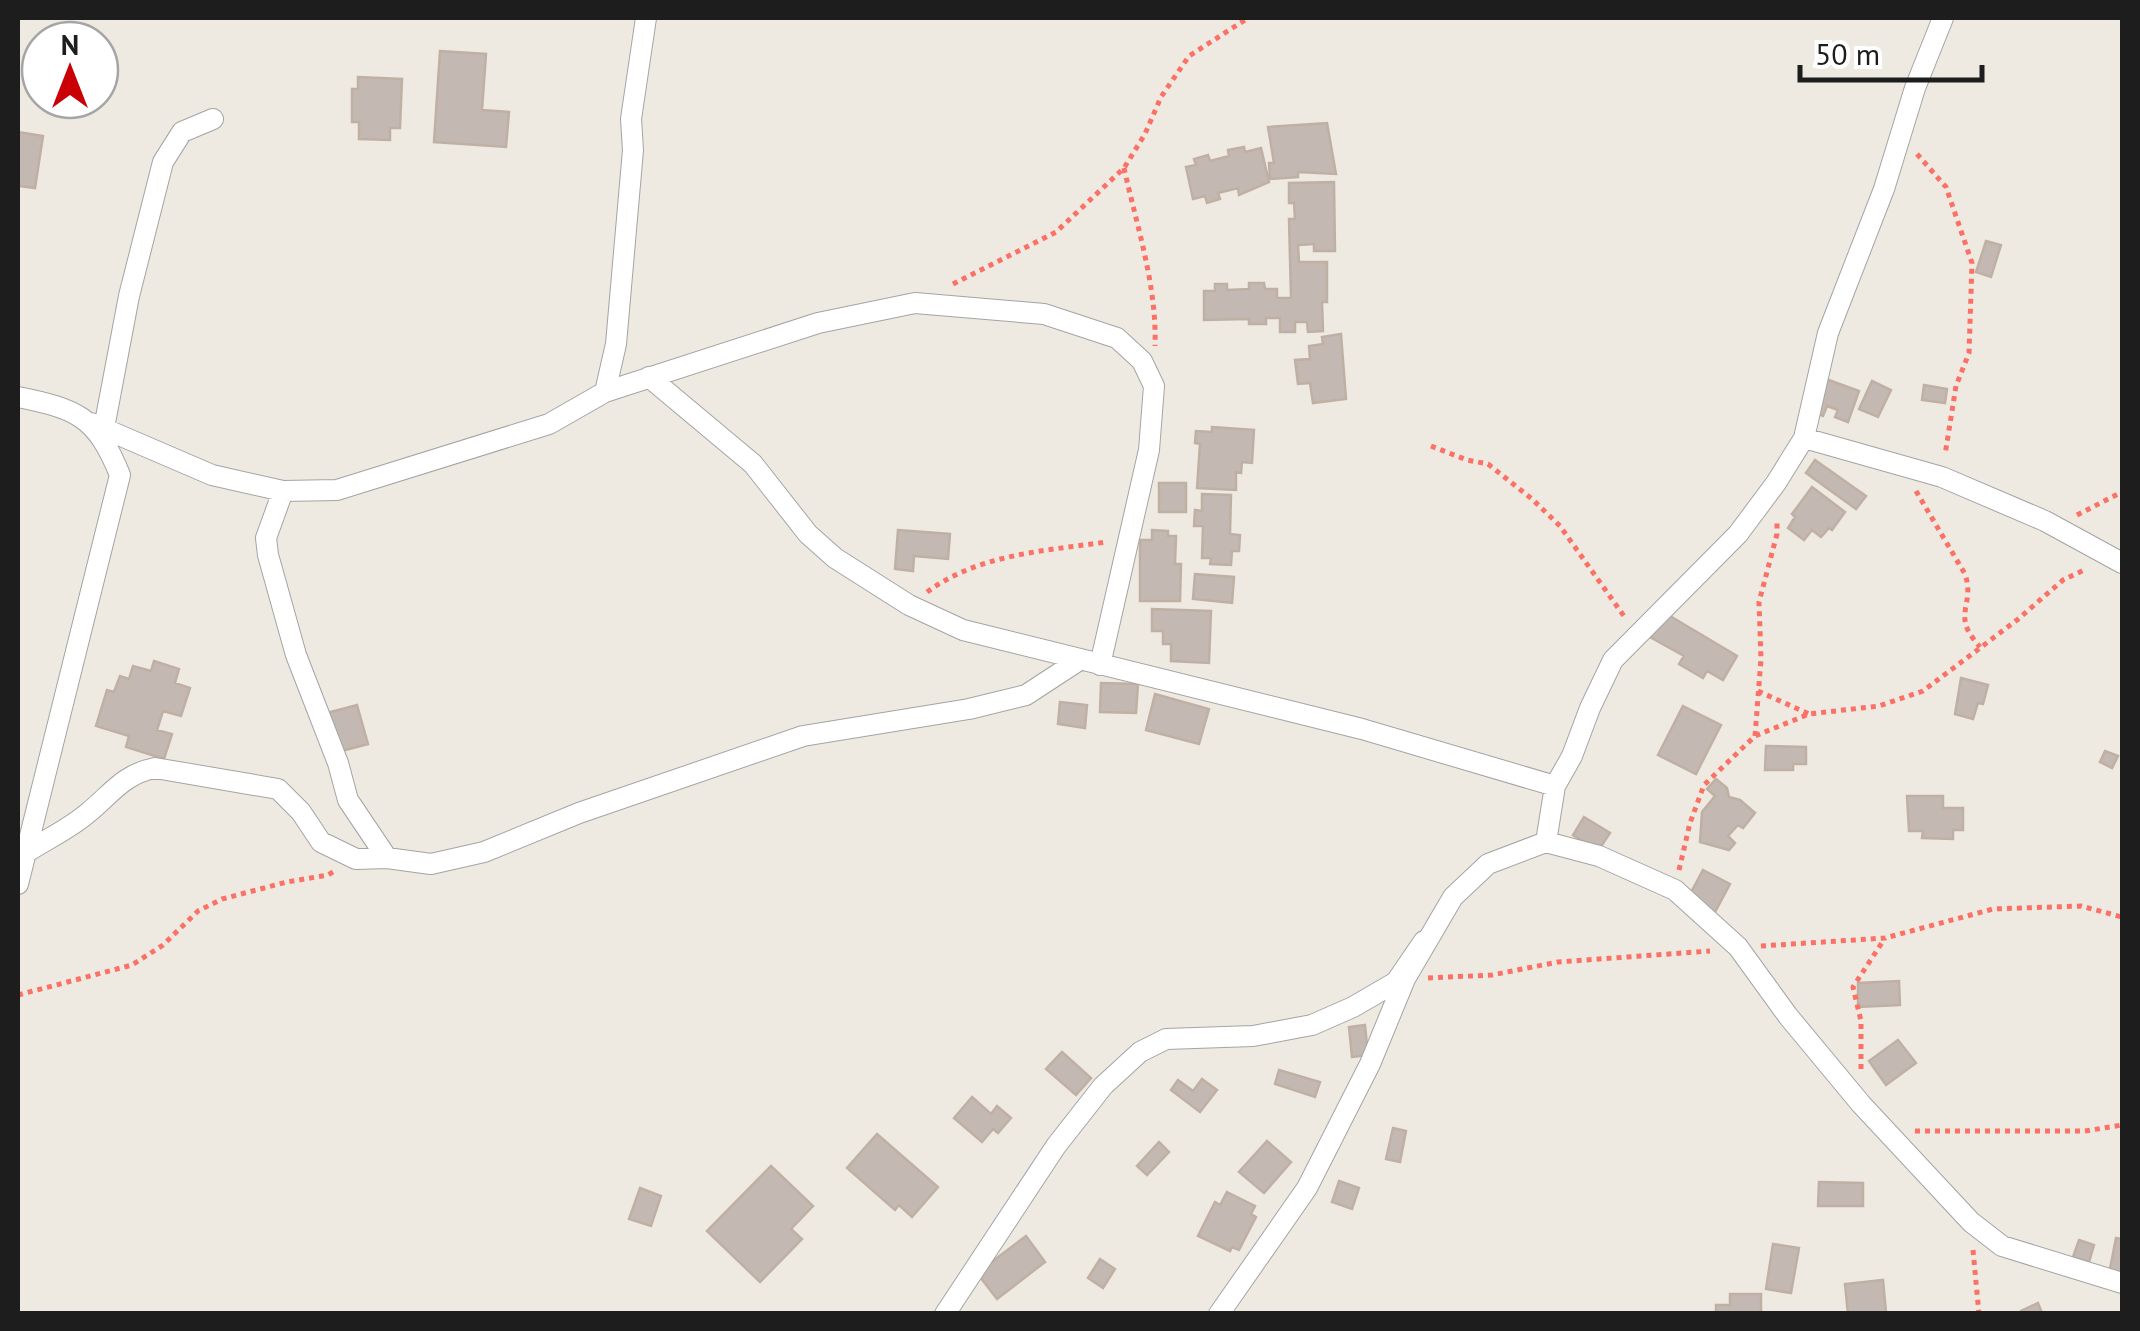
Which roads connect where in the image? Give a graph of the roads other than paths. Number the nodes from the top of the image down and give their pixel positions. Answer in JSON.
{"nodes":[{"id":1,"x":646,"y":18,"type":"edge"},
{"id":2,"x":1942,"y":18,"type":"edge"},
{"id":3,"x":213,"y":118,"type":"dead end"},
{"id":4,"x":649,"y":377,"type":"junction"},
{"id":5,"x":605,"y":392,"type":"junction"},
{"id":6,"x":18,"y":397,"type":"edge"},
{"id":7,"x":98,"y":426,"type":"junction"},
{"id":8,"x":1804,"y":438,"type":"junction"},
{"id":9,"x":283,"y":491,"type":"junction"},
{"id":10,"x":2117,"y":560,"type":"edge"},
{"id":11,"x":1090,"y":662,"type":"junction"},
{"id":12,"x":1555,"y":786,"type":"junction"},
{"id":13,"x":25,"y":827,"type":"edge"},
{"id":14,"x":1546,"y":842,"type":"junction"},
{"id":15,"x":27,"y":852,"type":"junction"},
{"id":16,"x":387,"y":858,"type":"junction"},
{"id":17,"x":18,"y":884,"type":"edge"},
{"id":18,"x":1424,"y":941,"type":"junction"},
{"id":19,"x":2122,"y":1283,"type":"edge"},
{"id":20,"x":945,"y":1314,"type":"edge"},
{"id":21,"x":1219,"y":1314,"type":"edge"}],
"edges":[{"from":1,"to":5,"type":"street"},
{"from":2,"to":8,"type":"street"},
{"from":3,"to":7,"type":"street"},
{"from":4,"to":5,"type":"street"},
{"from":4,"to":11,"type":"street"},
{"from":4,"to":11,"type":"street"},
{"from":5,"to":9,"type":"street"},
{"from":6,"to":7,"type":"street"},
{"from":7,"to":9,"type":"street"},
{"from":7,"to":13,"type":"street"},
{"from":8,"to":10,"type":"street"},
{"from":8,"to":12,"type":"street"},
{"from":9,"to":16,"type":"street"},
{"from":11,"to":12,"type":"street"},
{"from":11,"to":16,"type":"street"},
{"from":12,"to":14,"type":"street"},
{"from":13,"to":15,"type":"street"},
{"from":14,"to":18,"type":"street"},
{"from":14,"to":19,"type":"street"},
{"from":15,"to":16,"type":"street"},
{"from":15,"to":17,"type":"street"},
{"from":18,"to":20,"type":"street"},
{"from":18,"to":21,"type":"street"}]}
